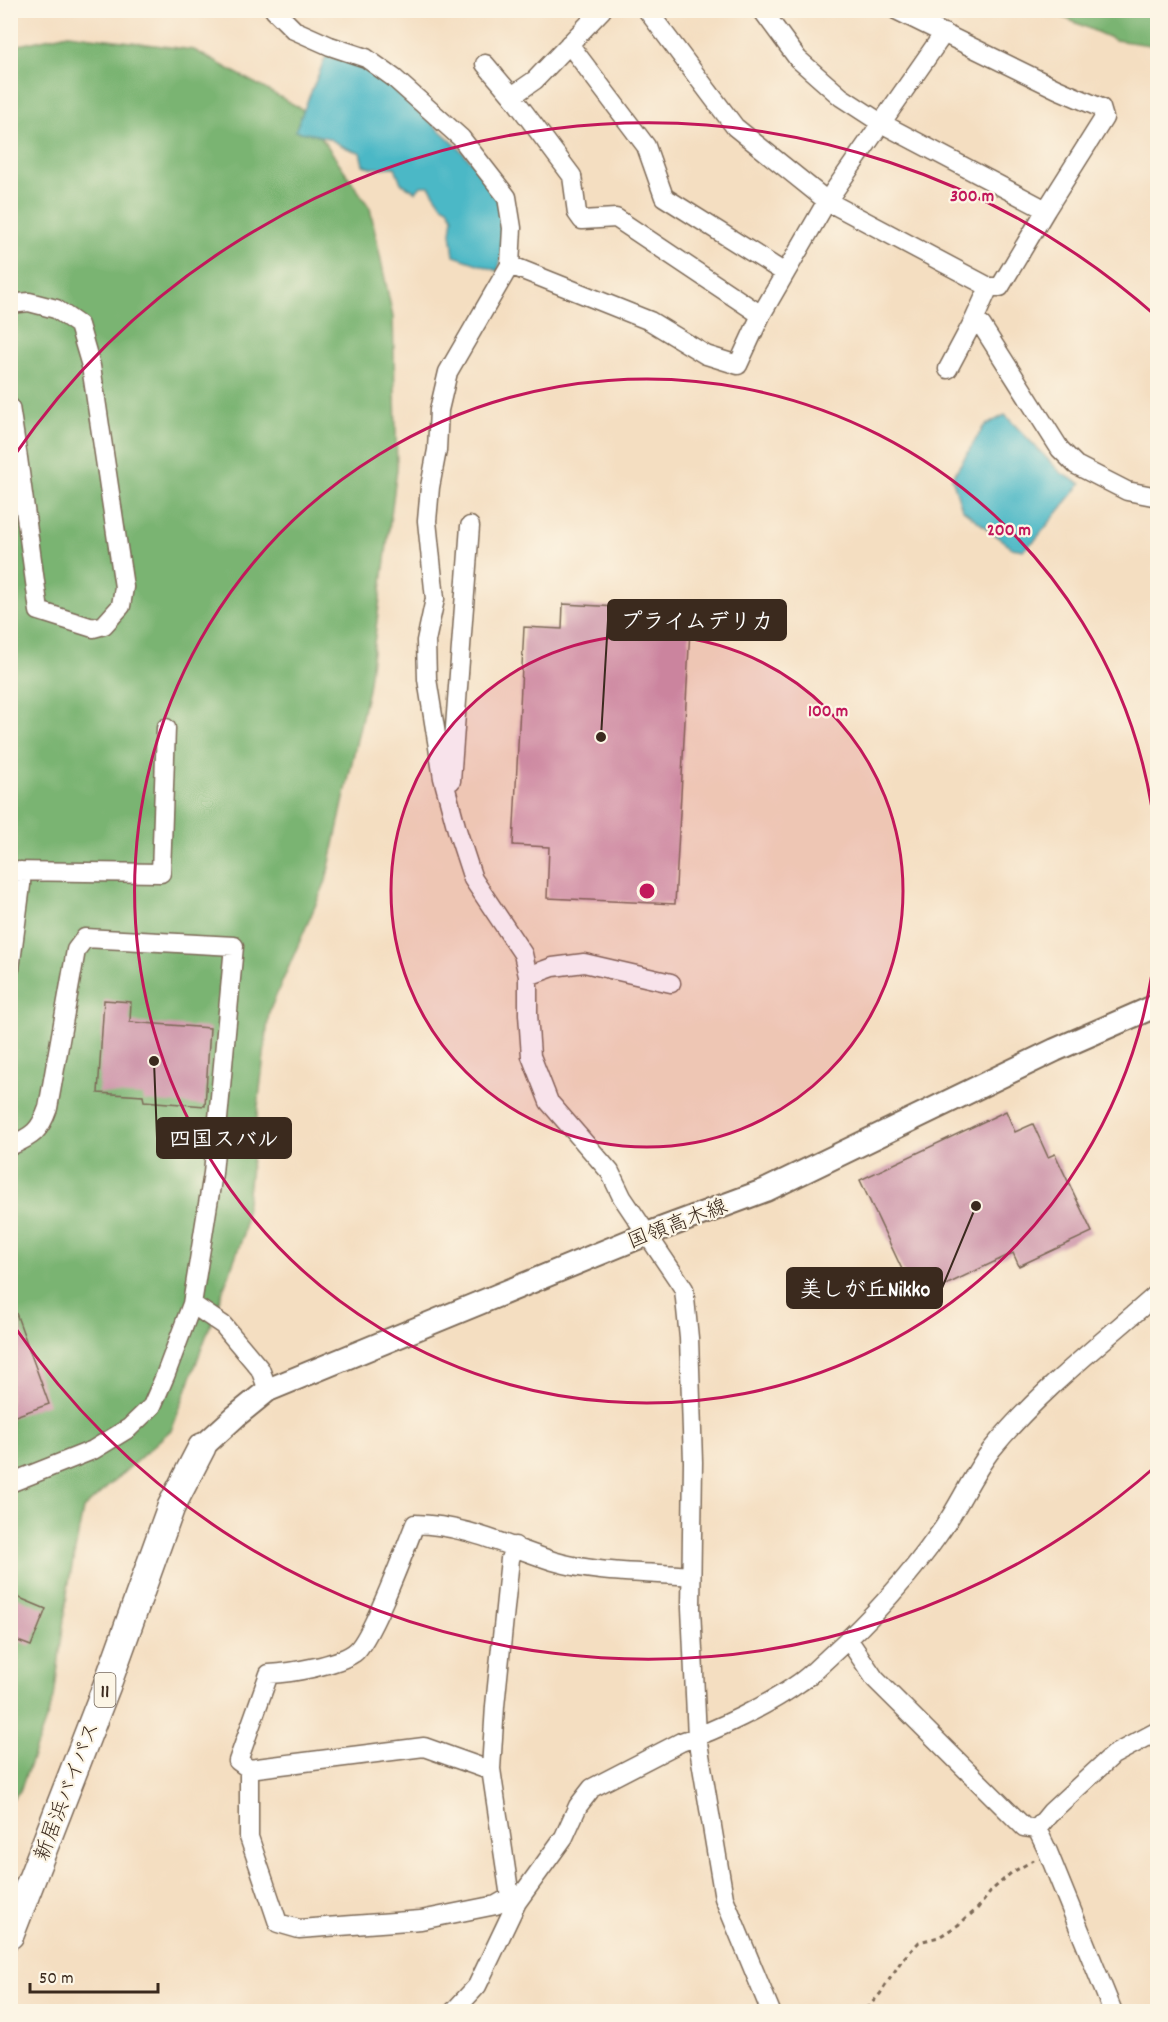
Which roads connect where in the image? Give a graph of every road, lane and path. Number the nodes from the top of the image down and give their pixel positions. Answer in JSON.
{"nodes":[{"id":1,"x":274,"y":10,"type":"edge"},
{"id":2,"x":602,"y":10,"type":"edge"},
{"id":3,"x":647,"y":10,"type":"edge"},
{"id":4,"x":762,"y":10,"type":"edge"},
{"id":5,"x":896,"y":10,"type":"edge"},
{"id":6,"x":944,"y":33,"type":"junction"},
{"id":7,"x":569,"y":44,"type":"junction"},
{"id":8,"x":485,"y":64,"type":"dead end"},
{"id":9,"x":512,"y":96,"type":"junction"},
{"id":10,"x":881,"y":123,"type":"junction"},
{"id":11,"x":827,"y":201,"type":"junction"},
{"id":12,"x":1046,"y":210,"type":"junction"},
{"id":13,"x":510,"y":265,"type":"junction"},
{"id":14,"x":785,"y":273,"type":"junction"},
{"id":15,"x":989,"y":287,"type":"junction"},
{"id":16,"x":10,"y":304,"type":"edge"},
{"id":17,"x":761,"y":315,"type":"junction"},
{"id":18,"x":974,"y":320,"type":"junction"},
{"id":19,"x":948,"y":369,"type":"dead end"},
{"id":20,"x":10,"y":408,"type":"edge"},
{"id":21,"x":14,"y":458,"type":"edge"},
{"id":22,"x":1158,"y":497,"type":"edge"},
{"id":23,"x":470,"y":526,"type":"dead end"},
{"id":24,"x":166,"y":728,"type":"dead end"},
{"id":25,"x":449,"y":801,"type":"junction"},
{"id":26,"x":16,"y":871,"type":"edge"},
{"id":27,"x":10,"y":969,"type":"edge"},
{"id":28,"x":528,"y":976,"type":"junction"},
{"id":29,"x":671,"y":983,"type":"dead end"},
{"id":30,"x":1158,"y":1005,"type":"edge"},
{"id":31,"x":10,"y":1146,"type":"edge"},
{"id":32,"x":647,"y":1234,"type":"junction"},
{"id":33,"x":1158,"y":1293,"type":"edge"},
{"id":34,"x":192,"y":1304,"type":"junction"},
{"id":35,"x":268,"y":1390,"type":"junction"},
{"id":36,"x":202,"y":1447,"type":"joint"},
{"id":37,"x":10,"y":1483,"type":"edge"},
{"id":38,"x":515,"y":1546,"type":"junction"},
{"id":39,"x":691,"y":1576,"type":"junction"},
{"id":40,"x":848,"y":1640,"type":"junction"},
{"id":41,"x":1158,"y":1731,"type":"edge"},
{"id":42,"x":697,"y":1737,"type":"junction"},
{"id":43,"x":249,"y":1769,"type":"junction"},
{"id":44,"x":491,"y":1769,"type":"junction"},
{"id":45,"x":1037,"y":1829,"type":"junction"},
{"id":46,"x":1048,"y":1852,"type":"junction"},
{"id":47,"x":513,"y":1899,"type":"junction"},
{"id":48,"x":10,"y":1935,"type":"edge"},
{"id":49,"x":453,"y":2012,"type":"edge"},
{"id":50,"x":771,"y":2012,"type":"edge"},
{"id":51,"x":858,"y":2012,"type":"edge"},
{"id":52,"x":1113,"y":2012,"type":"edge"}],
"edges":[{"from":1,"to":13,"type":"street"},
{"from":2,"to":7,"type":"street"},
{"from":3,"to":11,"type":"street"},
{"from":4,"to":10,"type":"street"},
{"from":5,"to":6,"type":"street"},
{"from":6,"to":10,"type":"street"},
{"from":6,"to":12,"type":"street"},
{"from":7,"to":9,"type":"street"},
{"from":7,"to":14,"type":"street"},
{"from":8,"to":9,"type":"street"},
{"from":9,"to":17,"type":"street"},
{"from":10,"to":11,"type":"street"},
{"from":10,"to":12,"type":"street"},
{"from":11,"to":14,"type":"street"},
{"from":11,"to":15,"type":"street"},
{"from":12,"to":15,"type":"street"},
{"from":13,"to":17,"type":"street"},
{"from":13,"to":25,"type":"street"},
{"from":14,"to":17,"type":"street"},
{"from":15,"to":18,"type":"street"},
{"from":16,"to":21,"type":"street"},
{"from":18,"to":19,"type":"street"},
{"from":18,"to":22,"type":"street"},
{"from":20,"to":21,"type":"street"},
{"from":23,"to":25,"type":"street"},
{"from":24,"to":26,"type":"street"},
{"from":25,"to":28,"type":"street"},
{"from":26,"to":27,"type":"street"},
{"from":28,"to":29,"type":"street"},
{"from":28,"to":32,"type":"street"},
{"from":30,"to":32,"type":"main road","name":"国領高木線"},
{"from":31,"to":34,"type":"street"},
{"from":32,"to":35,"type":"main road","name":"国領高木線"},
{"from":32,"to":39,"type":"street"},
{"from":33,"to":40,"type":"street"},
{"from":34,"to":35,"type":"street"},
{"from":34,"to":37,"type":"street"},
{"from":35,"to":36,"type":"main road","name":"国領高木線"},
{"from":36,"to":48,"type":"highway","name":"新居浜バイパス","number":"11"},
{"from":38,"to":39,"type":"street"},
{"from":38,"to":43,"type":"street"},
{"from":38,"to":44,"type":"street"},
{"from":39,"to":42,"type":"street"},
{"from":40,"to":42,"type":"street"},
{"from":40,"to":45,"type":"street"},
{"from":41,"to":45,"type":"street"},
{"from":42,"to":47,"type":"street"},
{"from":42,"to":50,"type":"street"},
{"from":43,"to":44,"type":"street"},
{"from":43,"to":47,"type":"street"},
{"from":44,"to":47,"type":"street"},
{"from":45,"to":46,"type":"street"},
{"from":46,"to":51,"type":"path"},
{"from":46,"to":52,"type":"street"},
{"from":47,"to":49,"type":"street"}]}
